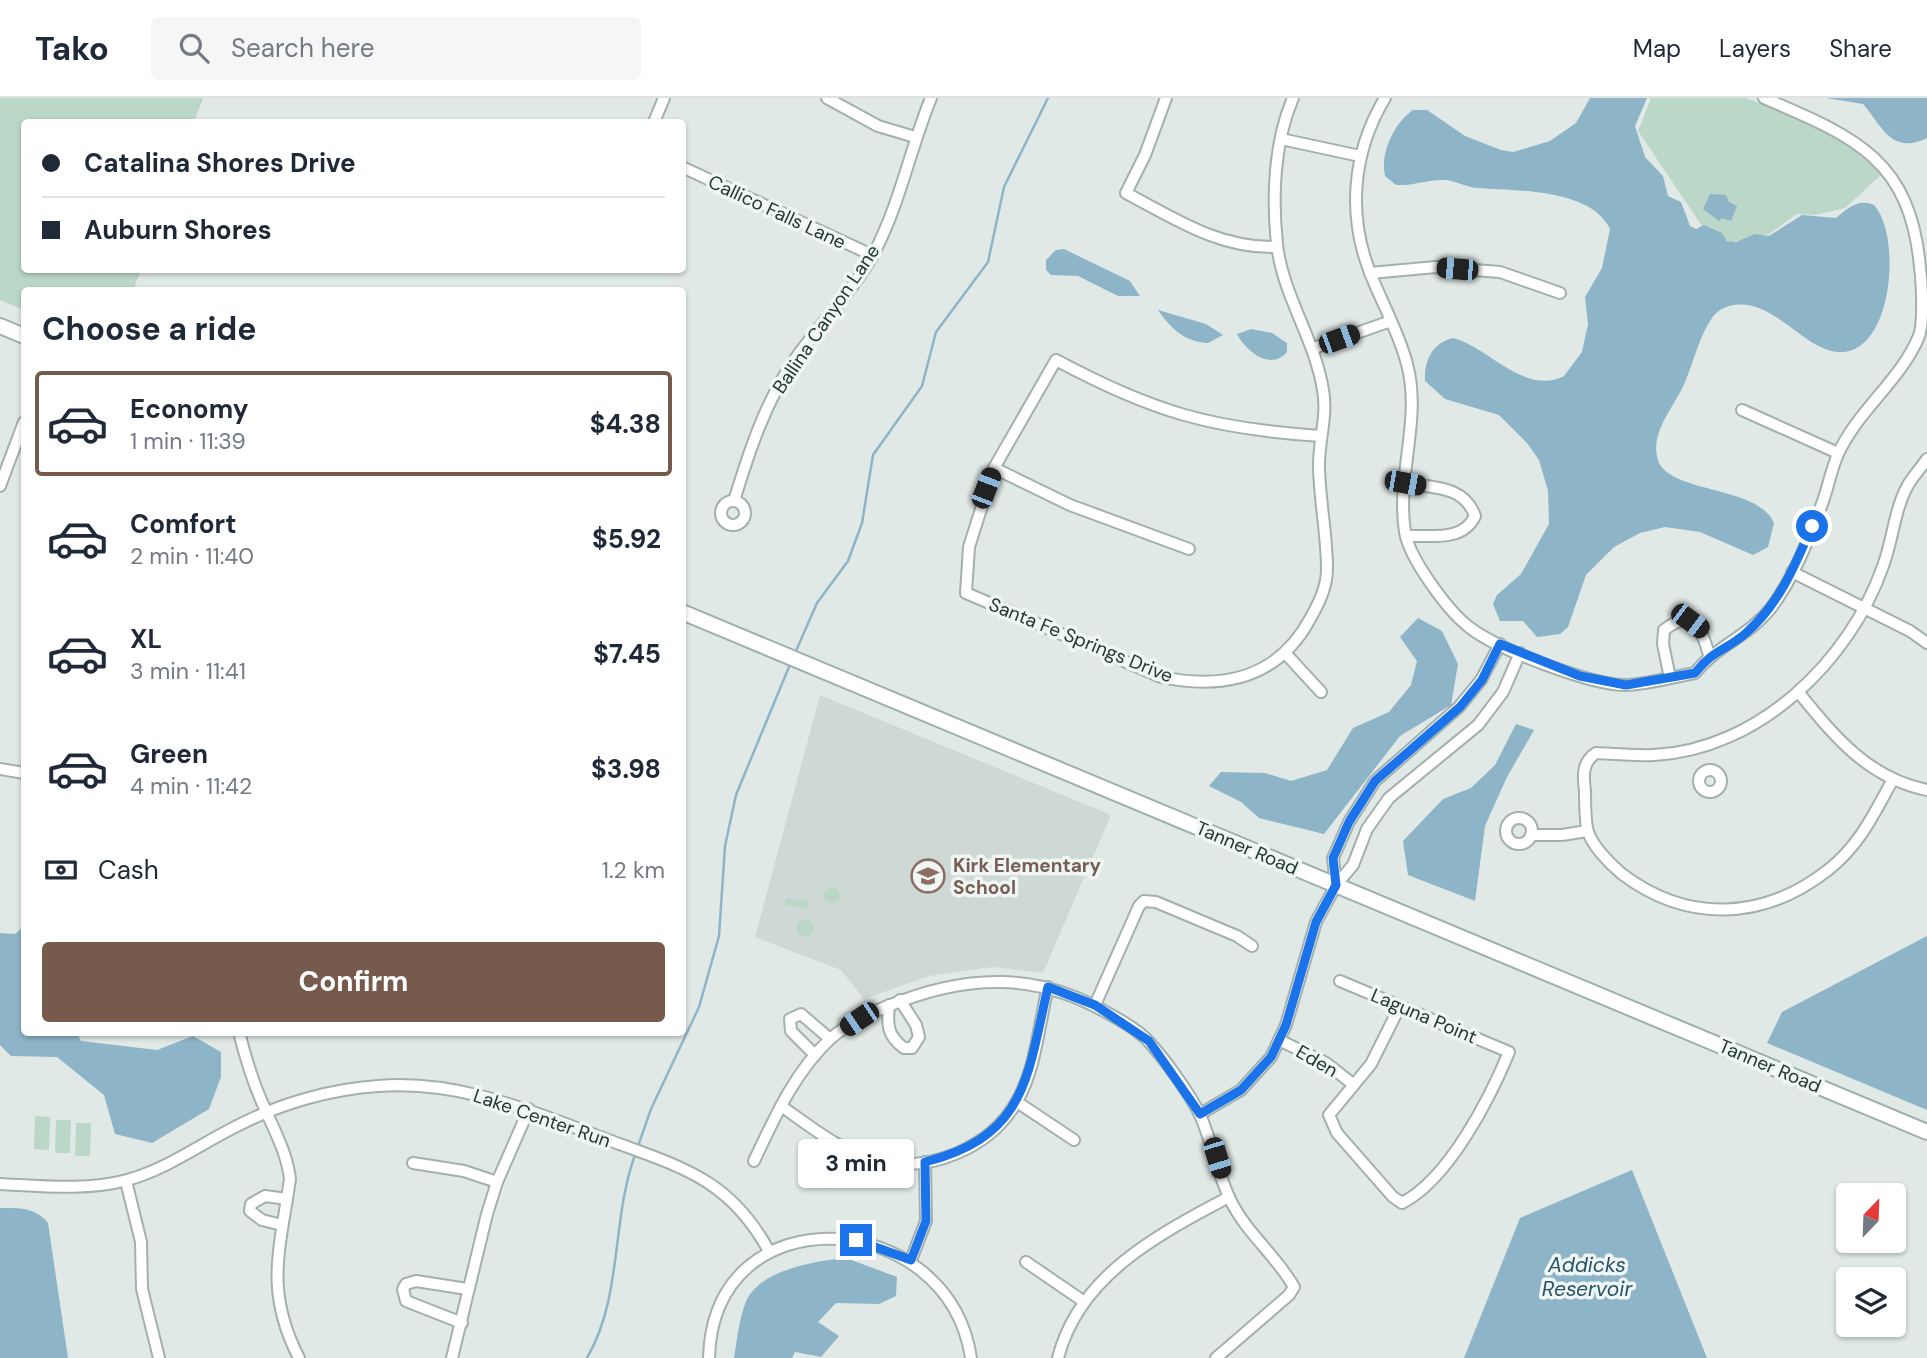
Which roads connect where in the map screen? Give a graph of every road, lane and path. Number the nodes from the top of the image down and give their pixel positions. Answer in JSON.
{"nodes":[{"id":1,"x":664,"y":98,"type":"edge"},
{"id":2,"x":827,"y":98,"type":"edge"},
{"id":3,"x":930,"y":98,"type":"edge"},
{"id":4,"x":1166,"y":98,"type":"edge"},
{"id":5,"x":1293,"y":98,"type":"edge"},
{"id":6,"x":1385,"y":98,"type":"edge"},
{"id":7,"x":1764,"y":98,"type":"edge"},
{"id":8,"x":1779,"y":101,"type":"edge"},
{"id":9,"x":655,"y":119,"type":"edge"},
{"id":10,"x":915,"y":137,"type":"junction"},
{"id":11,"x":1281,"y":139,"type":"junction"},
{"id":12,"x":1360,"y":156,"type":"junction"},
{"id":13,"x":686,"y":169,"type":"edge"},
{"id":14,"x":1277,"y":247,"type":"junction"},
{"id":15,"x":873,"y":255,"type":"junction"},
{"id":16,"x":1370,"y":273,"type":"junction"},
{"id":17,"x":1924,"y":275,"type":"edge"},
{"id":18,"x":1560,"y":293,"type":"dead end"},
{"id":19,"x":1391,"y":321,"type":"junction"},
{"id":20,"x":0,"y":326,"type":"edge"},
{"id":21,"x":21,"y":335,"type":"edge"},
{"id":22,"x":1314,"y":348,"type":"junction"},
{"id":23,"x":1742,"y":410,"type":"dead end"},
{"id":24,"x":21,"y":430,"type":"edge"},
{"id":25,"x":1321,"y":436,"type":"junction"},
{"id":26,"x":1838,"y":453,"type":"junction"},
{"id":27,"x":1927,"y":459,"type":"edge"},
{"id":28,"x":994,"y":468,"type":"junction"},
{"id":29,"x":1405,"y":483,"type":"junction"},
{"id":30,"x":0,"y":486,"type":"edge"},
{"id":31,"x":734,"y":501,"type":"dead end"},
{"id":32,"x":1406,"y":536,"type":"junction"},
{"id":33,"x":1189,"y":549,"type":"dead end"},
{"id":34,"x":1792,"y":572,"type":"junction"},
{"id":35,"x":1864,"y":608,"type":"junction"},
{"id":36,"x":686,"y":614,"type":"edge"},
{"id":37,"x":1927,"y":643,"type":"edge"},
{"id":38,"x":1500,"y":644,"type":"junction"},
{"id":39,"x":1520,"y":653,"type":"junction"},
{"id":40,"x":1286,"y":654,"type":"junction"},
{"id":41,"x":1710,"y":655,"type":"junction"},
{"id":42,"x":1670,"y":678,"type":"junction"},
{"id":43,"x":1321,"y":692,"type":"dead end"},
{"id":44,"x":1799,"y":692,"type":"junction"},
{"id":45,"x":1702,"y":747,"type":"junction"},
{"id":46,"x":0,"y":769,"type":"edge"},
{"id":47,"x":1708,"y":770,"type":"dead end"},
{"id":48,"x":21,"y":772,"type":"edge"},
{"id":49,"x":1892,"y":781,"type":"junction"},
{"id":50,"x":1927,"y":790,"type":"edge"},
{"id":51,"x":1587,"y":831,"type":"junction"},
{"id":52,"x":1531,"y":835,"type":"dead end"},
{"id":53,"x":1336,"y":885,"type":"junction"},
{"id":54,"x":1252,"y":946,"type":"dead end"},
{"id":55,"x":1340,"y":981,"type":"dead end"},
{"id":56,"x":1048,"y":987,"type":"junction"},
{"id":57,"x":1095,"y":1005,"type":"junction"},
{"id":58,"x":1400,"y":1006,"type":"junction"},
{"id":59,"x":240,"y":1036,"type":"edge"},
{"id":60,"x":830,"y":1039,"type":"junction"},
{"id":61,"x":1279,"y":1040,"type":"junction"},
{"id":62,"x":816,"y":1055,"type":"junction"},
{"id":63,"x":1354,"y":1085,"type":"junction"},
{"id":64,"x":1017,"y":1102,"type":"junction"},
{"id":65,"x":780,"y":1106,"type":"junction"},
{"id":66,"x":528,"y":1109,"type":"junction"},
{"id":67,"x":266,"y":1112,"type":"junction"},
{"id":68,"x":1200,"y":1114,"type":"junction"},
{"id":69,"x":1927,"y":1132,"type":"edge"},
{"id":70,"x":1074,"y":1140,"type":"dead end"},
{"id":71,"x":754,"y":1161,"type":"dead end"},
{"id":72,"x":925,"y":1162,"type":"junction"},
{"id":73,"x":413,"y":1163,"type":"dead end"},
{"id":74,"x":126,"y":1181,"type":"junction"},
{"id":75,"x":497,"y":1182,"type":"junction"},
{"id":76,"x":0,"y":1184,"type":"edge"},
{"id":77,"x":1229,"y":1197,"type":"junction"},
{"id":78,"x":287,"y":1199,"type":"junction"},
{"id":79,"x":282,"y":1225,"type":"junction"},
{"id":80,"x":769,"y":1251,"type":"junction"},
{"id":81,"x":911,"y":1260,"type":"junction"},
{"id":82,"x":1026,"y":1262,"type":"dead end"},
{"id":83,"x":467,"y":1289,"type":"junction"},
{"id":84,"x":1083,"y":1301,"type":"junction"},
{"id":85,"x":462,"y":1323,"type":"junction"},
{"id":86,"x":159,"y":1358,"type":"edge"},
{"id":87,"x":299,"y":1358,"type":"edge"},
{"id":88,"x":452,"y":1358,"type":"edge"},
{"id":89,"x":709,"y":1358,"type":"edge"},
{"id":90,"x":971,"y":1358,"type":"edge"},
{"id":91,"x":1058,"y":1358,"type":"edge"},
{"id":92,"x":1216,"y":1358,"type":"edge"}],
"edges":[{"from":1,"to":9,"type":"street"},
{"from":2,"to":10,"type":"street"},
{"from":3,"to":10,"type":"street","name":"Ballina Canyon Lane"},
{"from":4,"to":14,"type":"street"},
{"from":5,"to":11,"type":"street","name":"Santa Fe Springs Drive"},
{"from":6,"to":12,"type":"street"},
{"from":7,"to":8,"type":"street"},
{"from":8,"to":17,"type":"street"},
{"from":10,"to":15,"type":"street","name":"Ballina Canyon Lane"},
{"from":11,"to":12,"type":"street"},
{"from":11,"to":14,"type":"street","name":"Santa Fe Springs Drive"},
{"from":12,"to":16,"type":"street"},
{"from":13,"to":15,"type":"street","name":"Callico Falls Lane"},
{"from":14,"to":22,"type":"street","name":"Santa Fe Springs Drive"},
{"from":15,"to":31,"type":"street","name":"Ballina Canyon Lane"},
{"from":16,"to":18,"type":"street"},
{"from":16,"to":19,"type":"street"},
{"from":17,"to":26,"type":"street"},
{"from":19,"to":22,"type":"street"},
{"from":19,"to":29,"type":"street"},
{"from":20,"to":21,"type":"main road"},
{"from":22,"to":25,"type":"street","name":"Santa Fe Springs Drive"},
{"from":23,"to":26,"type":"street"},
{"from":24,"to":30,"type":"street"},
{"from":25,"to":28,"type":"street"},
{"from":25,"to":40,"type":"street","name":"Santa Fe Springs Drive"},
{"from":26,"to":34,"type":"street"},
{"from":27,"to":35,"type":"street"},
{"from":28,"to":33,"type":"street"},
{"from":28,"to":40,"type":"street","name":"Santa Fe Springs Drive"},
{"from":29,"to":32,"type":"street"},
{"from":29,"to":32,"type":"street"},
{"from":32,"to":38,"type":"street"},
{"from":34,"to":35,"type":"street"},
{"from":34,"to":41,"type":"street"},
{"from":35,"to":37,"type":"street"},
{"from":35,"to":44,"type":"street"},
{"from":36,"to":53,"type":"main road","name":"Tanner Road"},
{"from":38,"to":39,"type":"street"},
{"from":38,"to":53,"type":"street"},
{"from":39,"to":42,"type":"street"},
{"from":39,"to":53,"type":"street"},
{"from":40,"to":43,"type":"street"},
{"from":41,"to":42,"type":"street"},
{"from":41,"to":42,"type":"street"},
{"from":44,"to":45,"type":"street"},
{"from":44,"to":49,"type":"street"},
{"from":45,"to":47,"type":"street"},
{"from":45,"to":51,"type":"street"},
{"from":46,"to":48,"type":"street"},
{"from":49,"to":50,"type":"street"},
{"from":49,"to":51,"type":"street"},
{"from":51,"to":52,"type":"street"},
{"from":53,"to":61,"type":"street"},
{"from":53,"to":69,"type":"main road","name":"Tanner Road"},
{"from":54,"to":57,"type":"street"},
{"from":55,"to":58,"type":"street","name":"Laguna Point"},
{"from":56,"to":57,"type":"street"},
{"from":56,"to":60,"type":"street"},
{"from":56,"to":64,"type":"street"},
{"from":57,"to":68,"type":"street"},
{"from":58,"to":63,"type":"street"},
{"from":58,"to":63,"type":"street","name":"Laguna Point"},
{"from":59,"to":67,"type":"street"},
{"from":60,"to":62,"type":"street"},
{"from":60,"to":62,"type":"street"},
{"from":61,"to":63,"type":"street","name":"Eden"},
{"from":61,"to":68,"type":"street"},
{"from":62,"to":65,"type":"street"},
{"from":64,"to":70,"type":"street"},
{"from":64,"to":72,"type":"street"},
{"from":65,"to":71,"type":"street"},
{"from":65,"to":72,"type":"street"},
{"from":66,"to":67,"type":"street","name":"Lake Center Run"},
{"from":66,"to":75,"type":"street"},
{"from":66,"to":80,"type":"street","name":"Lake Center Run"},
{"from":67,"to":74,"type":"street","name":"Lake Center Run"},
{"from":67,"to":78,"type":"street"},
{"from":68,"to":77,"type":"street"},
{"from":72,"to":81,"type":"street"},
{"from":73,"to":75,"type":"street"},
{"from":74,"to":76,"type":"street","name":"Lake Center Run"},
{"from":74,"to":86,"type":"street"},
{"from":75,"to":83,"type":"street"},
{"from":77,"to":84,"type":"street"},
{"from":77,"to":92,"type":"street"},
{"from":78,"to":79,"type":"street"},
{"from":78,"to":79,"type":"street"},
{"from":79,"to":87,"type":"street"},
{"from":80,"to":81,"type":"street"},
{"from":80,"to":89,"type":"street"},
{"from":81,"to":90,"type":"street"},
{"from":82,"to":84,"type":"street"},
{"from":83,"to":85,"type":"street"},
{"from":83,"to":85,"type":"street"},
{"from":84,"to":91,"type":"street"},
{"from":85,"to":88,"type":"street"}]}
